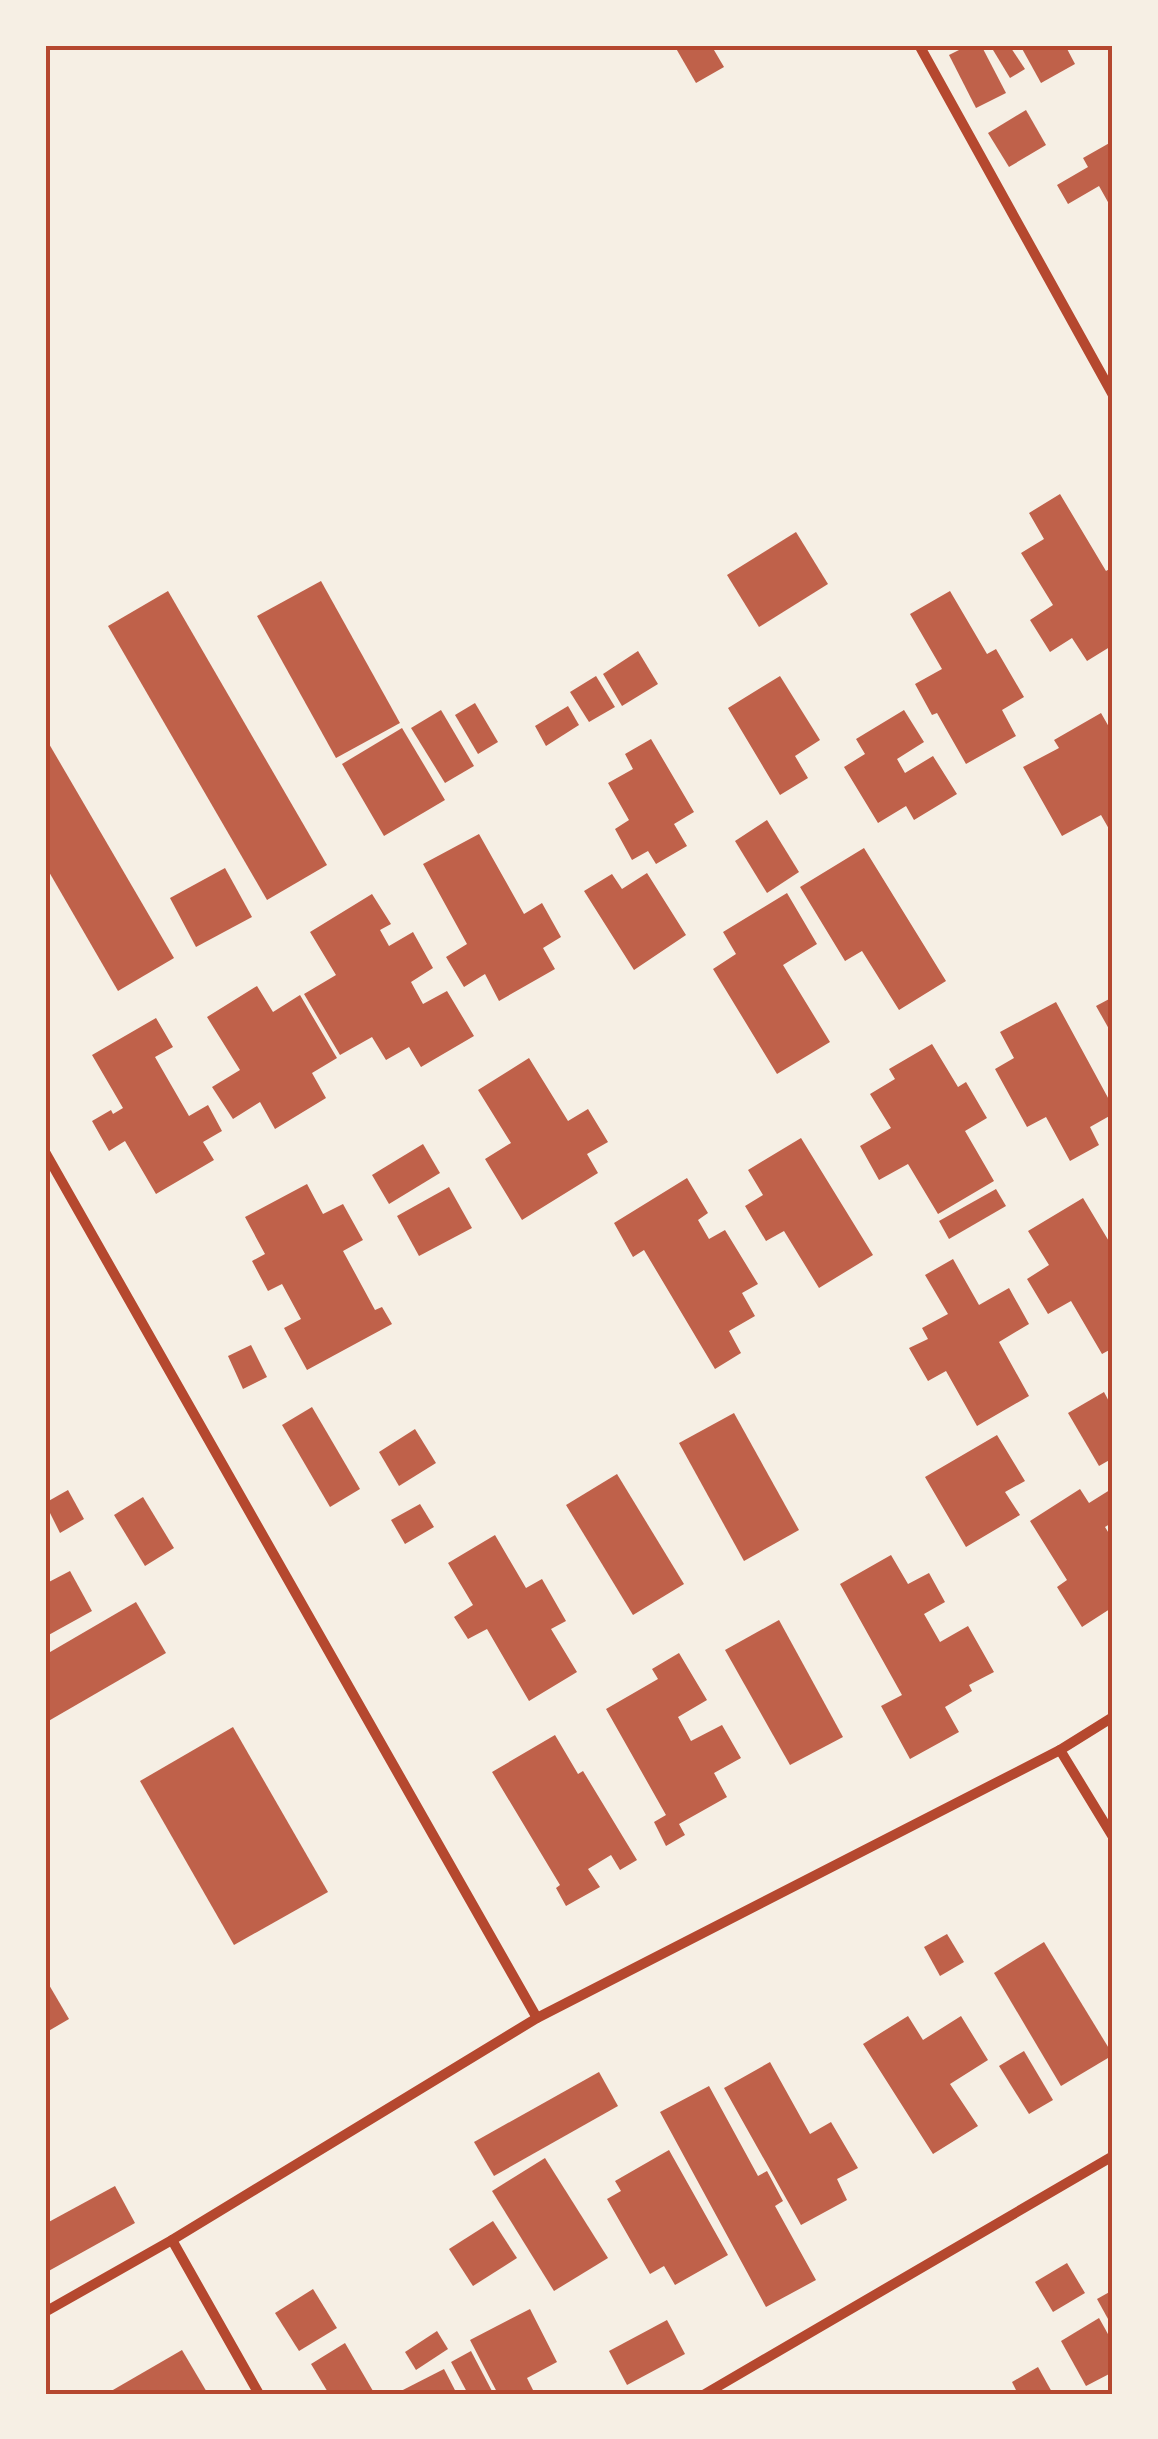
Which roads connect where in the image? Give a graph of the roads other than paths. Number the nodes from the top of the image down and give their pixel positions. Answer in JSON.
{"nodes":[{"id":1,"x":919,"y":45,"type":"edge"},
{"id":2,"x":1113,"y":395,"type":"edge"},
{"id":3,"x":45,"y":1152,"type":"edge"},
{"id":4,"x":1113,"y":1717,"type":"edge"},
{"id":5,"x":1060,"y":1750,"type":"junction"},
{"id":6,"x":1113,"y":1837,"type":"edge"},
{"id":7,"x":537,"y":2018,"type":"junction"},
{"id":8,"x":1113,"y":2156,"type":"edge"},
{"id":9,"x":172,"y":2240,"type":"junction"},
{"id":10,"x":45,"y":2312,"type":"edge"},
{"id":11,"x":259,"y":2394,"type":"edge"},
{"id":12,"x":705,"y":2394,"type":"edge"}],
"edges":[{"from":1,"to":2,"type":"street"},
{"from":3,"to":7,"type":"street"},
{"from":4,"to":5,"type":"street"},
{"from":5,"to":6,"type":"street"},
{"from":5,"to":7,"type":"street"},
{"from":7,"to":9,"type":"street"},
{"from":8,"to":12,"type":"street"},
{"from":9,"to":10,"type":"street"},
{"from":9,"to":11,"type":"street"}]}
